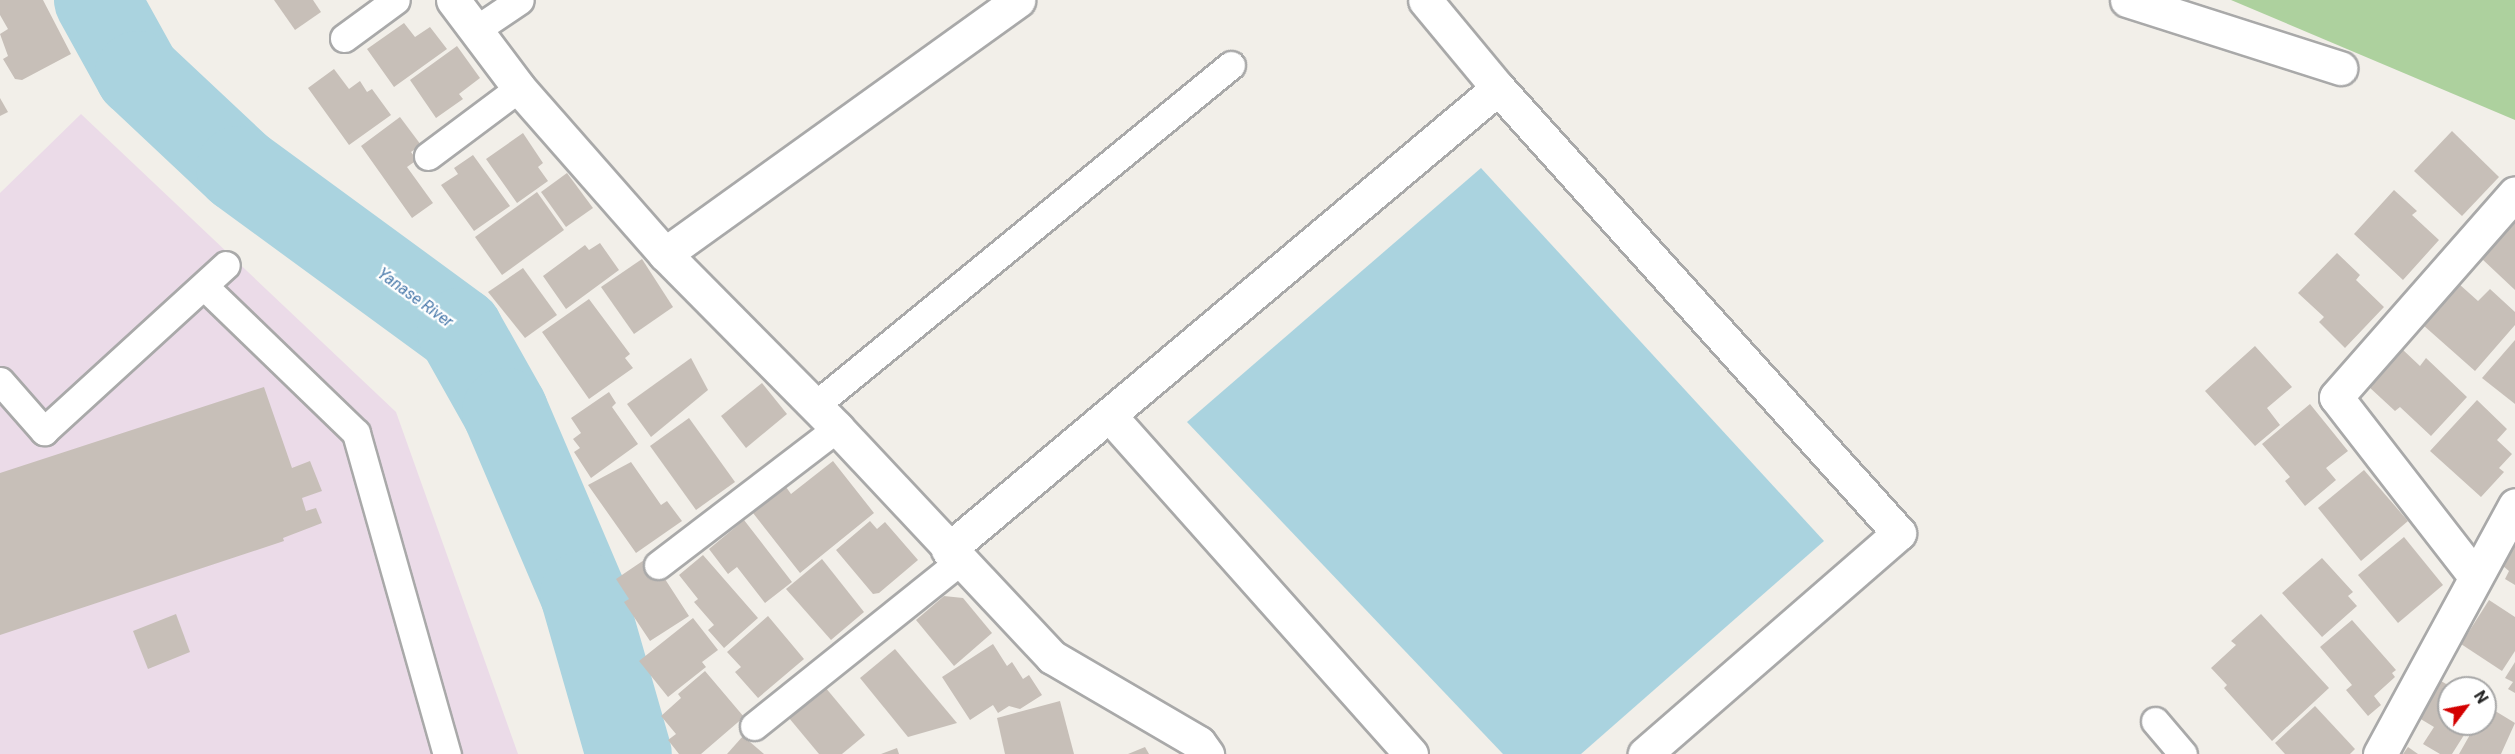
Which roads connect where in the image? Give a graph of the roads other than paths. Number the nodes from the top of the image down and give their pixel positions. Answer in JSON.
{"nodes":[{"id":1,"x":396,"y":0,"type":"edge"},
{"id":2,"x":453,"y":0,"type":"edge"},
{"id":3,"x":520,"y":0,"type":"edge"},
{"id":4,"x":1018,"y":0,"type":"edge"},
{"id":5,"x":1425,"y":0,"type":"edge"},
{"id":6,"x":2127,"y":0,"type":"edge"},
{"id":7,"x":474,"y":31,"type":"junction"},
{"id":8,"x":344,"y":38,"type":"dead end"},
{"id":9,"x":1231,"y":66,"type":"dead end"},
{"id":10,"x":2340,"y":68,"type":"dead end"},
{"id":11,"x":519,"y":88,"type":"junction"},
{"id":12,"x":1498,"y":88,"type":"junction"},
{"id":13,"x":428,"y":156,"type":"dead end"},
{"id":14,"x":2515,"y":193,"type":"edge"},
{"id":15,"x":664,"y":254,"type":"junction"},
{"id":16,"x":226,"y":265,"type":"dead end"},
{"id":17,"x":204,"y":286,"type":"junction"},
{"id":18,"x":0,"y":381,"type":"edge"},
{"id":19,"x":813,"y":407,"type":"junction"},
{"id":20,"x":1109,"y":415,"type":"junction"},
{"id":21,"x":837,"y":428,"type":"junction"},
{"id":22,"x":2515,"y":505,"type":"edge"},
{"id":23,"x":953,"y":556,"type":"junction"},
{"id":24,"x":658,"y":565,"type":"dead end"},
{"id":25,"x":2474,"y":575,"type":"junction"},
{"id":26,"x":2155,"y":721,"type":"dead end"},
{"id":27,"x":754,"y":726,"type":"dead end"},
{"id":28,"x":447,"y":754,"type":"edge"},
{"id":29,"x":1207,"y":754,"type":"edge"},
{"id":30,"x":1411,"y":754,"type":"edge"},
{"id":31,"x":1645,"y":754,"type":"edge"},
{"id":32,"x":2183,"y":754,"type":"edge"},
{"id":33,"x":2380,"y":754,"type":"edge"}],
"edges":[{"from":1,"to":8,"type":"lane"},
{"from":2,"to":7,"type":"street"},
{"from":3,"to":7,"type":"lane"},
{"from":4,"to":15,"type":"street"},
{"from":5,"to":12,"type":"street"},
{"from":6,"to":10,"type":"street"},
{"from":7,"to":11,"type":"street"},
{"from":9,"to":19,"type":"lane"},
{"from":11,"to":13,"type":"lane"},
{"from":11,"to":15,"type":"street"},
{"from":12,"to":20,"type":"street"},
{"from":12,"to":31,"type":"street"},
{"from":14,"to":25,"type":"street"},
{"from":15,"to":19,"type":"street"},
{"from":16,"to":17,"type":"lane"},
{"from":17,"to":18,"type":"lane"},
{"from":17,"to":28,"type":"lane"},
{"from":19,"to":21,"type":"street"},
{"from":20,"to":23,"type":"street"},
{"from":20,"to":30,"type":"street"},
{"from":21,"to":23,"type":"street"},
{"from":21,"to":24,"type":"lane"},
{"from":22,"to":25,"type":"street"},
{"from":23,"to":27,"type":"lane"},
{"from":23,"to":29,"type":"street"},
{"from":25,"to":33,"type":"street"},
{"from":26,"to":32,"type":"lane"}]}
